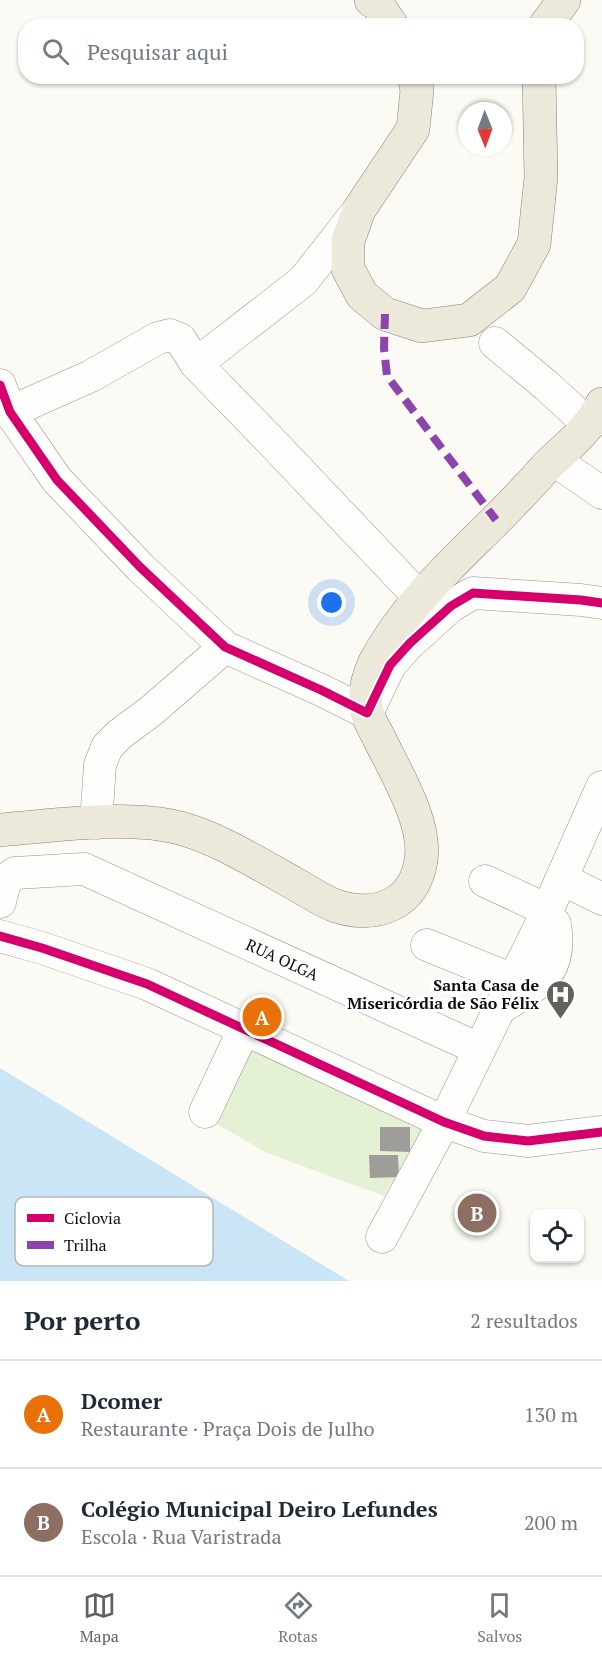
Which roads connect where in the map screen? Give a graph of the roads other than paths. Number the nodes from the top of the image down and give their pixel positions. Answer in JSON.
{"nodes":[{"id":1,"x":371,"y":0,"type":"edge"},
{"id":2,"x":564,"y":0,"type":"edge"},
{"id":3,"x":387,"y":18,"type":"edge"},
{"id":4,"x":551,"y":18,"type":"edge"},
{"id":5,"x":416,"y":84,"type":"edge"},
{"id":6,"x":539,"y":84,"type":"edge"},
{"id":7,"x":359,"y":210,"type":"junction"},
{"id":8,"x":495,"y":343,"type":"dead end"},
{"id":9,"x":196,"y":364,"type":"junction"},
{"id":10,"x":5,"y":398,"type":"edge"},
{"id":11,"x":595,"y":414,"type":"edge"},
{"id":12,"x":554,"y":460,"type":"junction"},
{"id":13,"x":602,"y":493,"type":"edge"},
{"id":14,"x":92,"y":499,"type":"dead end"},
{"id":15,"x":421,"y":599,"type":"junction"},
{"id":16,"x":602,"y":603,"type":"edge"},
{"id":17,"x":225,"y":647,"type":"junction"},
{"id":18,"x":366,"y":701,"type":"junction"},
{"id":19,"x":602,"y":787,"type":"edge"},
{"id":20,"x":96,"y":823,"type":"junction"},
{"id":21,"x":0,"y":830,"type":"edge"},
{"id":22,"x":562,"y":879,"type":"junction"},
{"id":23,"x":485,"y":881,"type":"dead end"},
{"id":24,"x":602,"y":899,"type":"edge"},
{"id":25,"x":0,"y":902,"type":"edge"},
{"id":26,"x":545,"y":914,"type":"junction"},
{"id":27,"x":0,"y":936,"type":"edge"},
{"id":28,"x":427,"y":945,"type":"dead end"},
{"id":29,"x":513,"y":980,"type":"junction"},
{"id":30,"x":499,"y":1010,"type":"junction"},
{"id":31,"x":244,"y":1029,"type":"junction"},
{"id":32,"x":479,"y":1049,"type":"junction"},
{"id":33,"x":205,"y":1112,"type":"dead end"},
{"id":34,"x":444,"y":1122,"type":"junction"},
{"id":35,"x":602,"y":1132,"type":"edge"},
{"id":36,"x":382,"y":1237,"type":"dead end"}],
"edges":[{"from":1,"to":3,"type":"main road"},
{"from":2,"to":4,"type":"main road"},
{"from":5,"to":7,"type":"main road"},
{"from":6,"to":7,"type":"main road"},
{"from":7,"to":9,"type":"street"},
{"from":8,"to":11,"type":"street"},
{"from":9,"to":10,"type":"street"},
{"from":9,"to":15,"type":"street"},
{"from":10,"to":17,"type":"street"},
{"from":11,"to":12,"type":"main road"},
{"from":12,"to":13,"type":"street"},
{"from":12,"to":15,"type":"main road"},
{"from":14,"to":18,"type":"street"},
{"from":15,"to":18,"type":"main road"},
{"from":16,"to":18,"type":"street"},
{"from":17,"to":18,"type":"street"},
{"from":17,"to":20,"type":"street"},
{"from":18,"to":20,"type":"main road"},
{"from":19,"to":22,"type":"street"},
{"from":20,"to":21,"type":"main road"},
{"from":22,"to":24,"type":"street"},
{"from":22,"to":26,"type":"street"},
{"from":23,"to":26,"type":"street"},
{"from":25,"to":32,"type":"street","name":"RUA OLGA"},
{"from":26,"to":29,"type":"street"},
{"from":26,"to":30,"type":"street"},
{"from":27,"to":31,"type":"street"},
{"from":28,"to":29,"type":"street"},
{"from":29,"to":30,"type":"street"},
{"from":30,"to":32,"type":"street"},
{"from":31,"to":33,"type":"street"},
{"from":31,"to":34,"type":"street"},
{"from":32,"to":34,"type":"street"},
{"from":34,"to":35,"type":"street"},
{"from":34,"to":36,"type":"street"}]}
